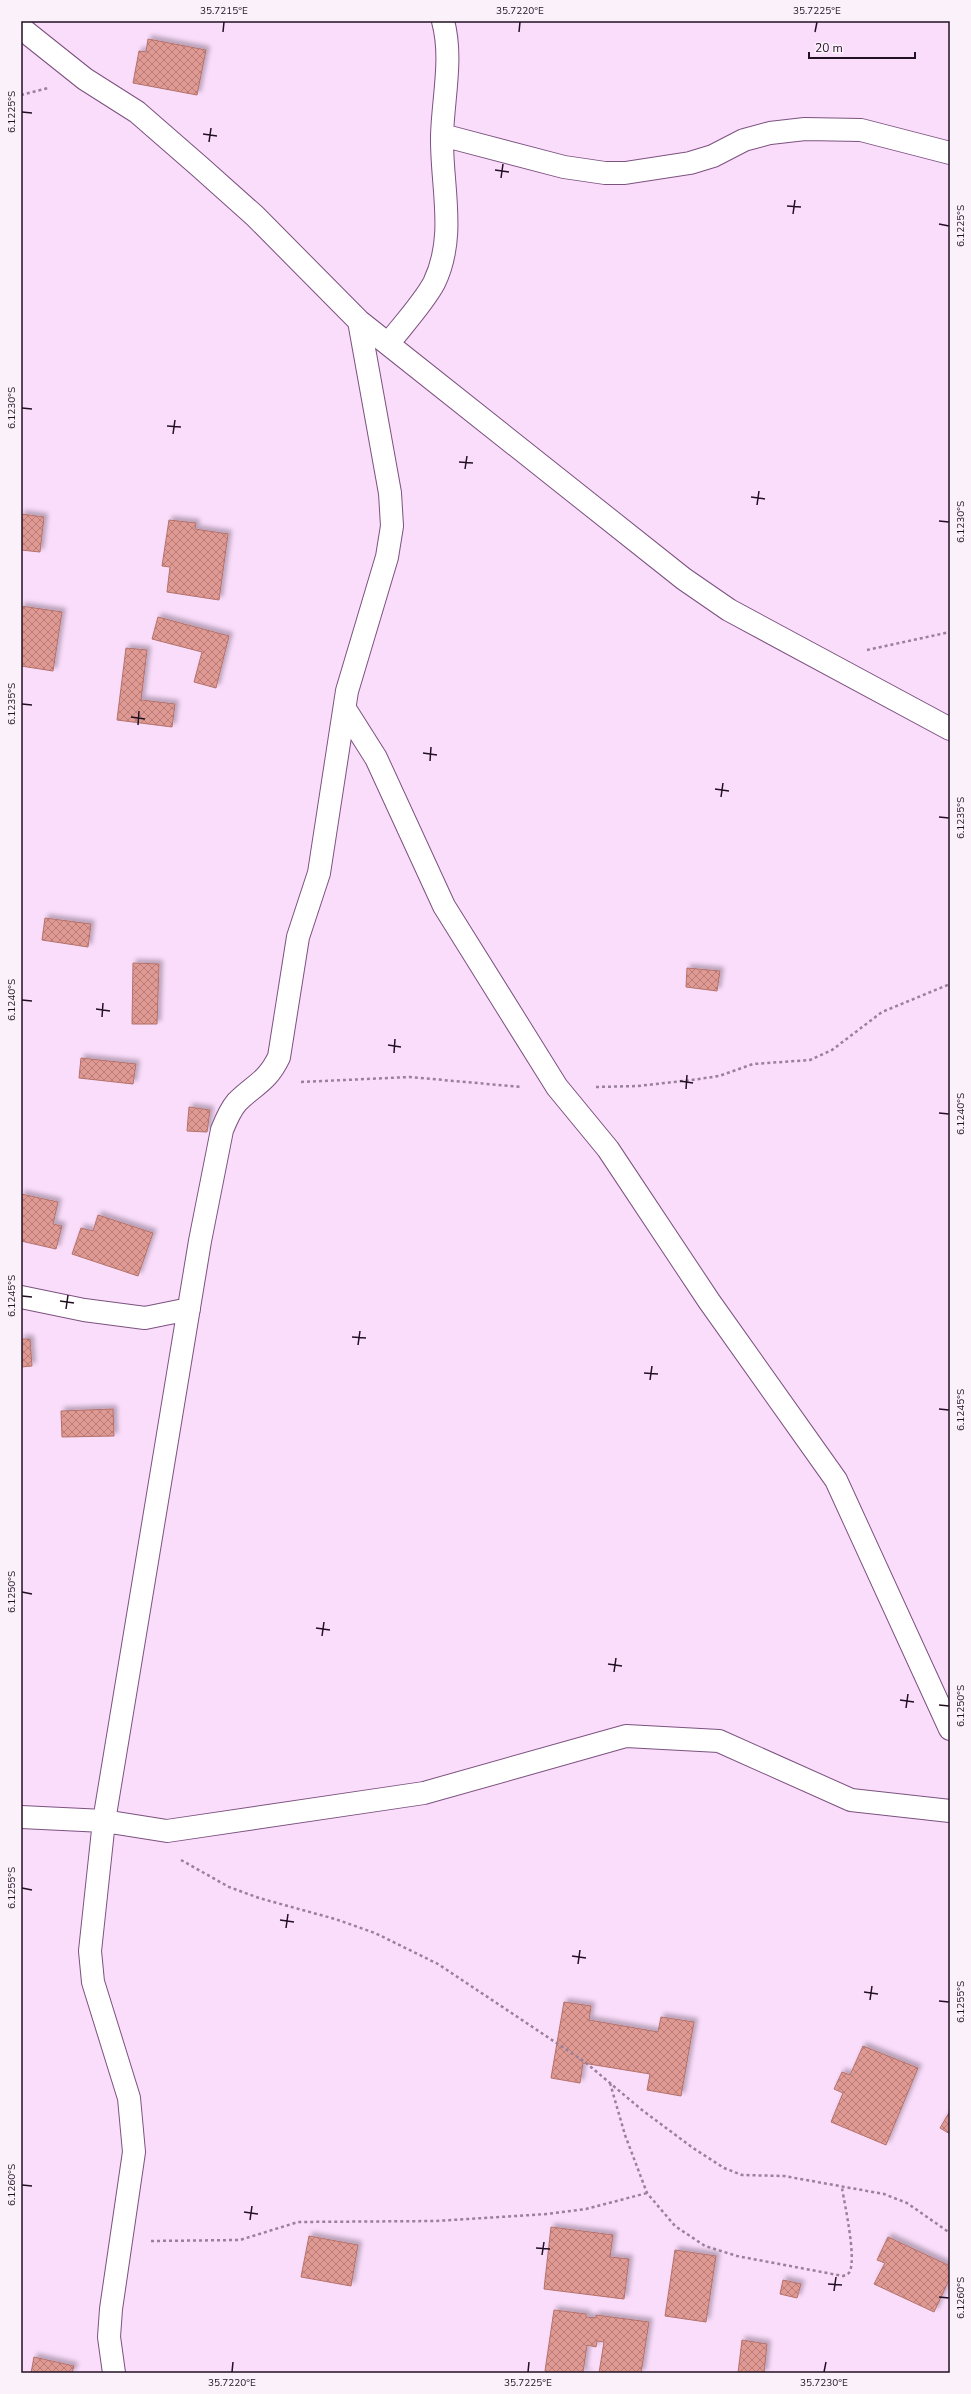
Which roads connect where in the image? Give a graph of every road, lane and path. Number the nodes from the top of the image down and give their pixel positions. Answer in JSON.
{"nodes":[{"id":1,"x":443,"y":21,"type":"edge"},
{"id":2,"x":21,"y":28,"type":"edge"},
{"id":3,"x":442,"y":135,"type":"junction"},
{"id":4,"x":950,"y":153,"type":"edge"},
{"id":5,"x":358,"y":321,"type":"junction"},
{"id":6,"x":388,"y":344,"type":"junction"},
{"id":7,"x":950,"y":632,"type":"edge"},
{"id":8,"x":821,"y":659,"type":"junction"},
{"id":9,"x":345,"y":709,"type":"junction"},
{"id":10,"x":950,"y":729,"type":"edge"},
{"id":11,"x":950,"y":984,"type":"edge"},
{"id":12,"x":262,"y":1082,"type":"junction"},
{"id":13,"x":557,"y":1087,"type":"junction"},
{"id":14,"x":21,"y":1297,"type":"edge"},
{"id":15,"x":189,"y":1309,"type":"junction"},
{"id":16,"x":950,"y":1729,"type":"edge"},
{"id":17,"x":950,"y":1811,"type":"edge"},
{"id":18,"x":21,"y":1817,"type":"edge"},
{"id":19,"x":104,"y":1822,"type":"junction"},
{"id":20,"x":176,"y":1857,"type":"dead end"},
{"id":21,"x":610,"y":2083,"type":"junction"},
{"id":22,"x":842,"y":2188,"type":"junction"},
{"id":23,"x":647,"y":2193,"type":"junction"},
{"id":24,"x":950,"y":2233,"type":"edge"},
{"id":25,"x":120,"y":2250,"type":"junction"},
{"id":26,"x":114,"y":2373,"type":"edge"}],
"edges":[{"from":1,"to":3,"type":"street"},
{"from":2,"to":5,"type":"street"},
{"from":3,"to":4,"type":"street"},
{"from":3,"to":6,"type":"street"},
{"from":5,"to":6,"type":"street"},
{"from":5,"to":9,"type":"street"},
{"from":6,"to":8,"type":"street"},
{"from":7,"to":8,"type":"path"},
{"from":8,"to":10,"type":"street"},
{"from":9,"to":12,"type":"street"},
{"from":9,"to":13,"type":"street"},
{"from":11,"to":13,"type":"path"},
{"from":12,"to":13,"type":"path"},
{"from":12,"to":15,"type":"street"},
{"from":13,"to":16,"type":"street"},
{"from":14,"to":15,"type":"street"},
{"from":15,"to":19,"type":"street"},
{"from":17,"to":19,"type":"street"},
{"from":18,"to":19,"type":"street"},
{"from":19,"to":25,"type":"street"},
{"from":20,"to":21,"type":"path"},
{"from":21,"to":22,"type":"path"},
{"from":21,"to":23,"type":"path"},
{"from":22,"to":23,"type":"path"},
{"from":22,"to":24,"type":"path"},
{"from":23,"to":25,"type":"path"},
{"from":25,"to":26,"type":"street"}]}
